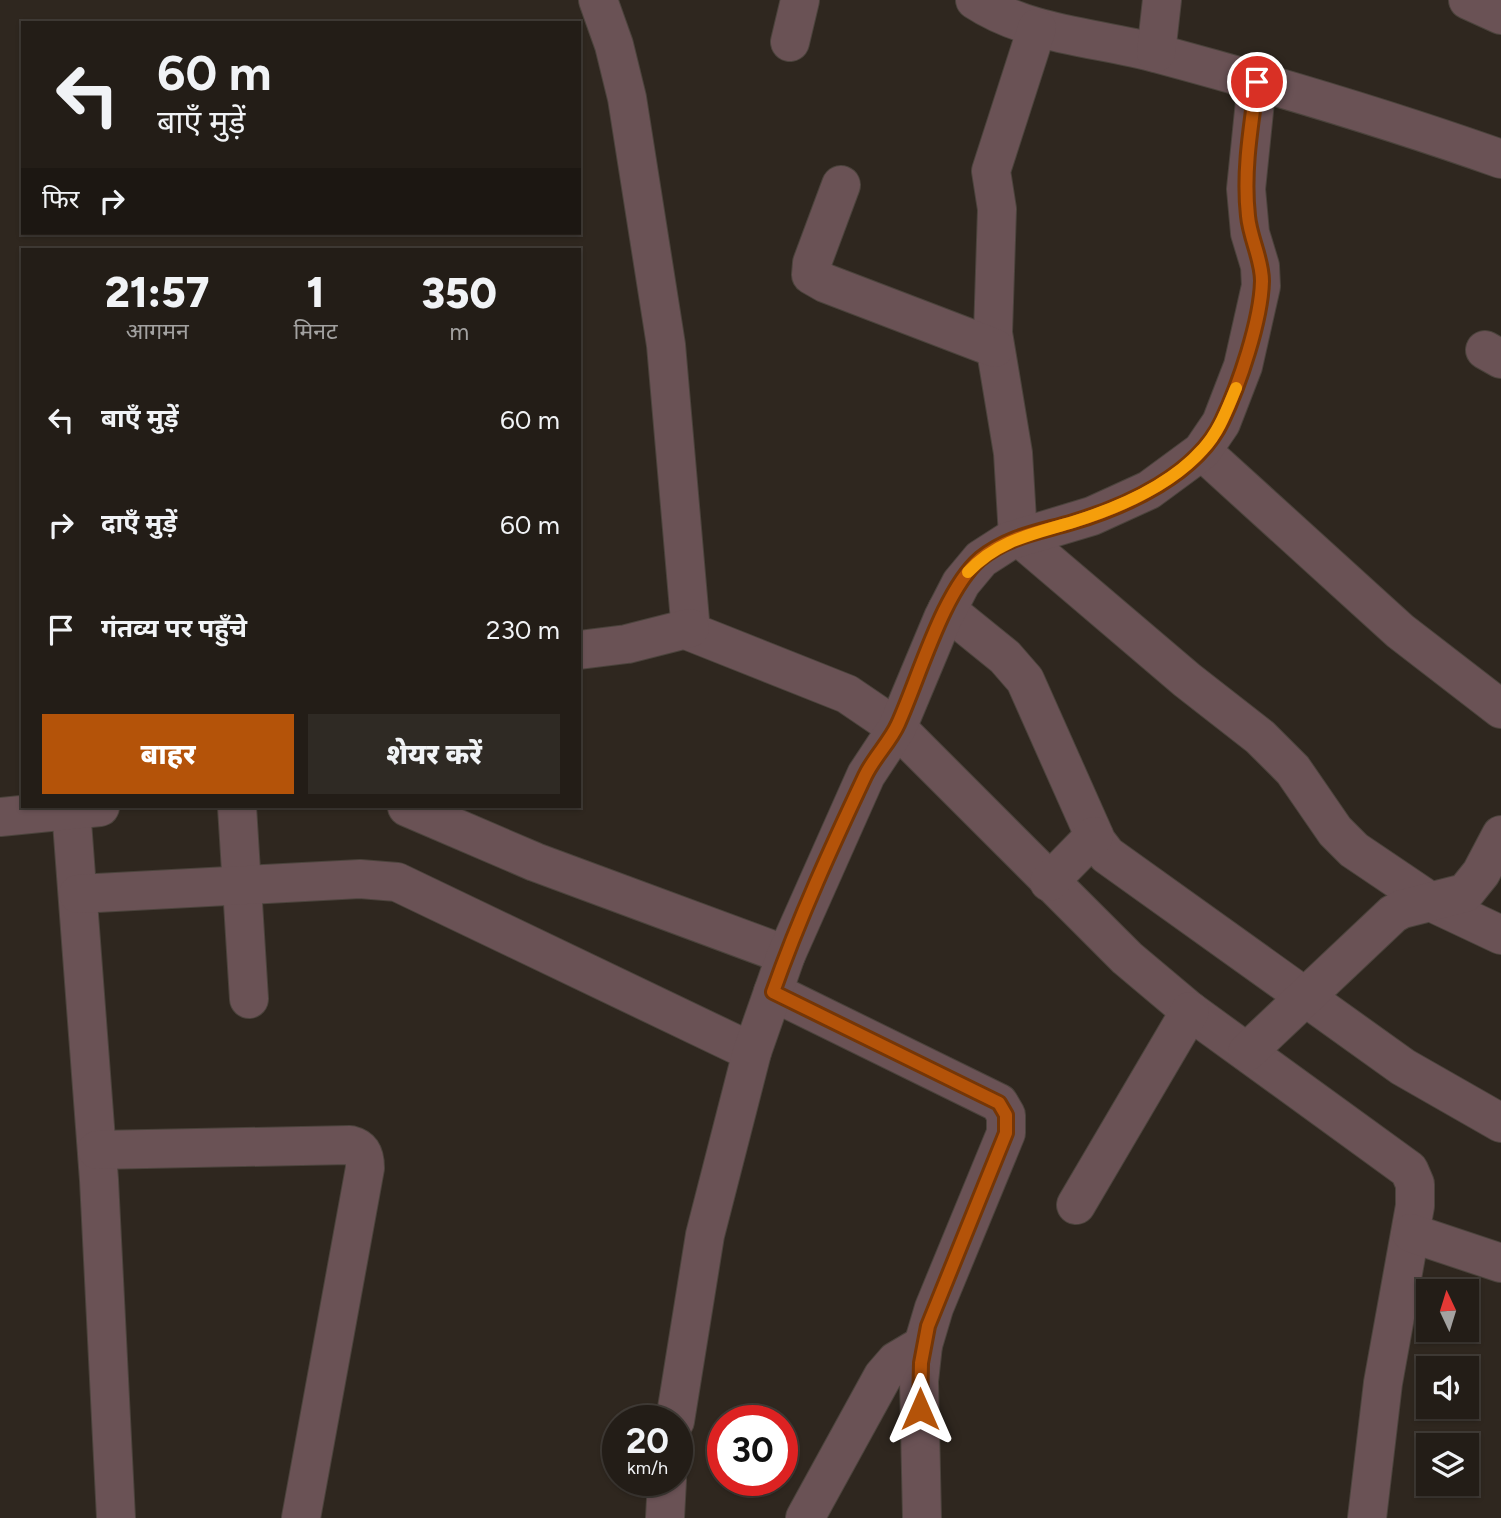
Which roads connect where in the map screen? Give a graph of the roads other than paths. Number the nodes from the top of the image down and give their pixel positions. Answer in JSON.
{"nodes":[{"id":1,"x":598,"y":0,"type":"edge"},
{"id":2,"x":800,"y":0,"type":"edge"},
{"id":3,"x":975,"y":0,"type":"edge"},
{"id":4,"x":1162,"y":0,"type":"edge"},
{"id":5,"x":1468,"y":0,"type":"edge"},
{"id":6,"x":1501,"y":15,"type":"edge"},
{"id":7,"x":1037,"y":29,"type":"junction"},
{"id":8,"x":790,"y":42,"type":"dead end"},
{"id":9,"x":1156,"y":53,"type":"junction"},
{"id":10,"x":1257,"y":82,"type":"junction"},
{"id":11,"x":1501,"y":159,"type":"edge"},
{"id":12,"x":841,"y":185,"type":"dead end"},
{"id":13,"x":995,"y":348,"type":"junction"},
{"id":14,"x":1202,"y":451,"type":"junction"},
{"id":15,"x":1018,"y":537,"type":"junction"},
{"id":16,"x":947,"y":610,"type":"junction"},
{"id":17,"x":690,"y":628,"type":"junction"},
{"id":18,"x":581,"y":650,"type":"edge"},
{"id":19,"x":1501,"y":709,"type":"edge"},
{"id":20,"x":897,"y":728,"type":"junction"},
{"id":21,"x":86,"y":808,"type":"edge"},
{"id":22,"x":237,"y":808,"type":"edge"},
{"id":23,"x":409,"y":808,"type":"edge"},
{"id":24,"x":0,"y":817,"type":"edge"},
{"id":25,"x":1501,"y":835,"type":"edge"},
{"id":26,"x":1094,"y":836,"type":"junction"},
{"id":27,"x":1049,"y":882,"type":"junction"},
{"id":28,"x":241,"y":886,"type":"junction"},
{"id":29,"x":78,"y":894,"type":"junction"},
{"id":30,"x":1432,"y":902,"type":"junction"},
{"id":31,"x":1501,"y":934,"type":"edge"},
{"id":32,"x":786,"y":955,"type":"junction"},
{"id":33,"x":773,"y":992,"type":"junction"},
{"id":34,"x":1308,"y":998,"type":"junction"},
{"id":35,"x":249,"y":999,"type":"dead end"},
{"id":36,"x":1190,"y":1011,"type":"junction"},
{"id":37,"x":752,"y":1052,"type":"junction"},
{"id":38,"x":1247,"y":1052,"type":"junction"},
{"id":39,"x":1501,"y":1123,"type":"edge"},
{"id":40,"x":97,"y":1150,"type":"junction"},
{"id":41,"x":1076,"y":1205,"type":"dead end"},
{"id":42,"x":1411,"y":1233,"type":"junction"},
{"id":43,"x":1501,"y":1263,"type":"edge"},
{"id":44,"x":923,"y":1345,"type":"junction"},
{"id":45,"x":678,"y":1405,"type":"edge"},
{"id":46,"x":666,"y":1496,"type":"edge"},
{"id":47,"x":116,"y":1518,"type":"edge"},
{"id":48,"x":301,"y":1518,"type":"edge"},
{"id":49,"x":665,"y":1518,"type":"edge"},
{"id":50,"x":805,"y":1518,"type":"edge"},
{"id":51,"x":922,"y":1518,"type":"edge"},
{"id":52,"x":1367,"y":1518,"type":"edge"}],
"edges":[{"from":1,"to":17,"type":"street"},
{"from":2,"to":8,"type":"street"},
{"from":3,"to":7,"type":"street"},
{"from":4,"to":9,"type":"street"},
{"from":5,"to":6,"type":"street"},
{"from":7,"to":9,"type":"street"},
{"from":7,"to":13,"type":"street"},
{"from":9,"to":10,"type":"street"},
{"from":10,"to":11,"type":"street"},
{"from":10,"to":14,"type":"street"},
{"from":12,"to":13,"type":"street"},
{"from":13,"to":15,"type":"street"},
{"from":14,"to":15,"type":"street"},
{"from":14,"to":19,"type":"street"},
{"from":15,"to":16,"type":"street"},
{"from":15,"to":30,"type":"street"},
{"from":16,"to":20,"type":"street"},
{"from":16,"to":26,"type":"street"},
{"from":17,"to":18,"type":"street"},
{"from":17,"to":20,"type":"street"},
{"from":20,"to":27,"type":"street"},
{"from":20,"to":32,"type":"street"},
{"from":21,"to":24,"type":"street"},
{"from":21,"to":29,"type":"street"},
{"from":22,"to":28,"type":"street"},
{"from":23,"to":32,"type":"street"},
{"from":25,"to":30,"type":"street"},
{"from":26,"to":27,"type":"street"},
{"from":26,"to":34,"type":"street"},
{"from":27,"to":36,"type":"street"},
{"from":28,"to":29,"type":"street"},
{"from":28,"to":35,"type":"street"},
{"from":28,"to":37,"type":"street"},
{"from":29,"to":40,"type":"street"},
{"from":30,"to":31,"type":"street"},
{"from":30,"to":34,"type":"street"},
{"from":32,"to":33,"type":"street"},
{"from":33,"to":37,"type":"street"},
{"from":33,"to":44,"type":"street"},
{"from":34,"to":38,"type":"street"},
{"from":34,"to":39,"type":"street"},
{"from":36,"to":38,"type":"street"},
{"from":36,"to":41,"type":"street"},
{"from":37,"to":45,"type":"street"},
{"from":38,"to":42,"type":"street"},
{"from":40,"to":47,"type":"street"},
{"from":40,"to":48,"type":"street"},
{"from":42,"to":43,"type":"street"},
{"from":42,"to":52,"type":"street"},
{"from":44,"to":50,"type":"street"},
{"from":44,"to":51,"type":"street"},
{"from":46,"to":49,"type":"street"}]}
